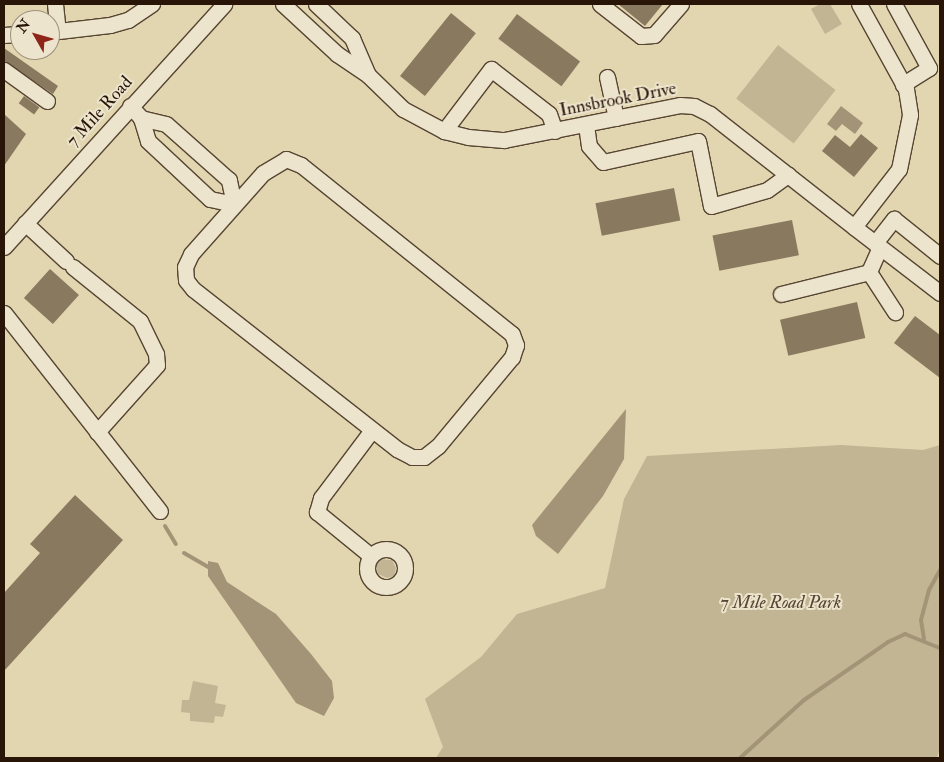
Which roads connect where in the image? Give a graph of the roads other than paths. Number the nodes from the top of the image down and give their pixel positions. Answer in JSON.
{"nodes":[{"id":1,"x":152,"y":4,"type":"edge"},
{"id":2,"x":224,"y":4,"type":"edge"},
{"id":3,"x":283,"y":4,"type":"edge"},
{"id":4,"x":316,"y":4,"type":"edge"},
{"id":5,"x":600,"y":4,"type":"edge"},
{"id":6,"x":682,"y":4,"type":"edge"},
{"id":7,"x":859,"y":4,"type":"edge"},
{"id":8,"x":894,"y":4,"type":"edge"},
{"id":9,"x":60,"y":31,"type":"edge"},
{"id":10,"x":4,"y":70,"type":"edge"},
{"id":11,"x":368,"y":75,"type":"junction"},
{"id":12,"x":607,"y":77,"type":"dead end"},
{"id":13,"x":903,"y":84,"type":"junction"},
{"id":14,"x":47,"y":101,"type":"dead end"},
{"id":15,"x":130,"y":106,"type":"junction"},
{"id":16,"x":141,"y":118,"type":"junction"},
{"id":17,"x":616,"y":118,"type":"junction"},
{"id":18,"x":586,"y":124,"type":"junction"},
{"id":19,"x":444,"y":131,"type":"junction"},
{"id":20,"x":555,"y":131,"type":"junction"},
{"id":21,"x":788,"y":175,"type":"junction"},
{"id":22,"x":234,"y":204,"type":"junction"},
{"id":23,"x":25,"y":223,"type":"junction"},
{"id":24,"x":854,"y":227,"type":"junction"},
{"id":25,"x":878,"y":245,"type":"junction"},
{"id":26,"x":4,"y":247,"type":"edge"},
{"id":27,"x":940,"y":256,"type":"edge"},
{"id":28,"x":869,"y":272,"type":"junction"},
{"id":29,"x":940,"y":293,"type":"edge"},
{"id":30,"x":781,"y":294,"type":"dead end"},
{"id":31,"x":895,"y":312,"type":"dead end"},
{"id":32,"x":4,"y":313,"type":"edge"},
{"id":33,"x":372,"y":430,"type":"junction"},
{"id":34,"x":97,"y":432,"type":"junction"},
{"id":35,"x":160,"y":511,"type":"dead end"},
{"id":36,"x":371,"y":556,"type":"dead end"}],
"edges":[{"from":1,"to":9,"type":"street"},
{"from":2,"to":15,"type":"street","name":"7 Mile Road"},
{"from":3,"to":11,"type":"street","name":"Innsbrook Drive"},
{"from":4,"to":11,"type":"street","name":"Innsbrook Drive"},
{"from":5,"to":6,"type":"street"},
{"from":7,"to":13,"type":"street"},
{"from":8,"to":13,"type":"street"},
{"from":10,"to":14,"type":"street"},
{"from":11,"to":19,"type":"street","name":"Innsbrook Drive"},
{"from":12,"to":17,"type":"street"},
{"from":13,"to":24,"type":"street"},
{"from":15,"to":16,"type":"street"},
{"from":15,"to":23,"type":"street","name":"7 Mile Road"},
{"from":16,"to":22,"type":"street"},
{"from":16,"to":22,"type":"street"},
{"from":17,"to":18,"type":"street","name":"Innsbrook Drive"},
{"from":17,"to":21,"type":"street","name":"Innsbrook Drive"},
{"from":18,"to":20,"type":"street","name":"Innsbrook Drive"},
{"from":18,"to":21,"type":"street"},
{"from":19,"to":20,"type":"street","name":"Innsbrook Drive"},
{"from":19,"to":20,"type":"street"},
{"from":21,"to":24,"type":"street","name":"Innsbrook Drive"},
{"from":22,"to":33,"type":"street"},
{"from":22,"to":33,"type":"street"},
{"from":23,"to":26,"type":"street","name":"7 Mile Road"},
{"from":23,"to":34,"type":"street"},
{"from":24,"to":25,"type":"street","name":"Innsbrook Drive"},
{"from":25,"to":27,"type":"street"},
{"from":25,"to":28,"type":"street"},
{"from":25,"to":29,"type":"street","name":"Innsbrook Drive"},
{"from":28,"to":30,"type":"street"},
{"from":28,"to":31,"type":"street"},
{"from":32,"to":34,"type":"street"},
{"from":33,"to":36,"type":"street"},
{"from":34,"to":35,"type":"street"}]}
